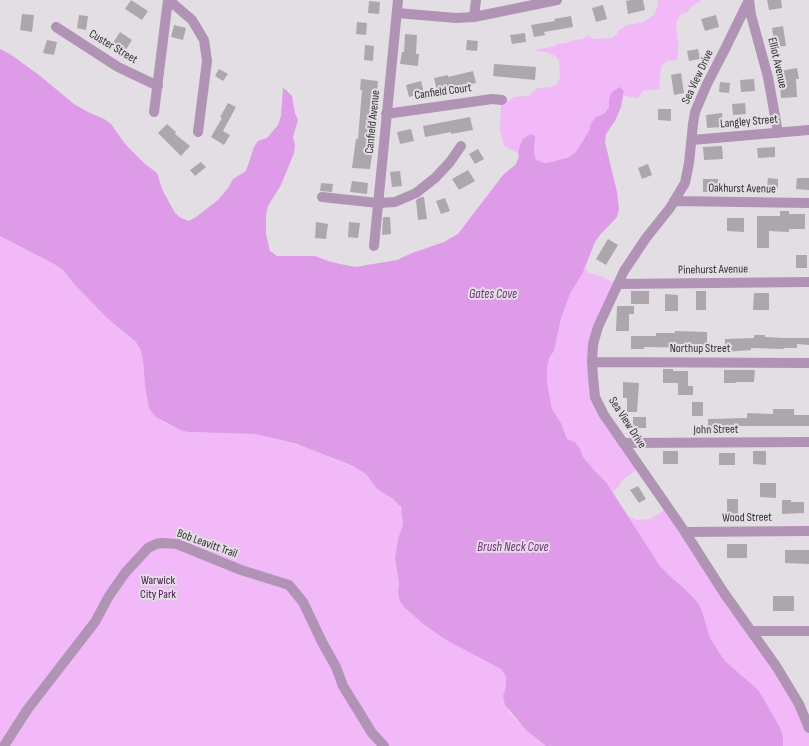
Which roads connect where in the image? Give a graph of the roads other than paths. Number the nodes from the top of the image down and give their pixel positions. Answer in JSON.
{"nodes":[{"id":1,"x":168,"y":0,"type":"edge"},
{"id":2,"x":398,"y":0,"type":"edge"},
{"id":3,"x":476,"y":0,"type":"edge"},
{"id":4,"x":556,"y":0,"type":"edge"},
{"id":5,"x":749,"y":0,"type":"edge"},
{"id":6,"x":397,"y":13,"type":"junction"},
{"id":7,"x":474,"y":17,"type":"junction"},
{"id":8,"x":56,"y":27,"type":"dead end"},
{"id":9,"x":158,"y":86,"type":"junction"},
{"id":10,"x":502,"y":100,"type":"dead end"},
{"id":11,"x":154,"y":112,"type":"dead end"},
{"id":12,"x":386,"y":114,"type":"junction"},
{"id":13,"x":809,"y":130,"type":"edge"},
{"id":14,"x":198,"y":132,"type":"dead end"},
{"id":15,"x":778,"y":133,"type":"junction"},
{"id":16,"x":692,"y":140,"type":"junction"},
{"id":17,"x":461,"y":146,"type":"dead end"},
{"id":18,"x":322,"y":197,"type":"dead end"},
{"id":19,"x":674,"y":201,"type":"junction"},
{"id":20,"x":378,"y":203,"type":"junction"},
{"id":21,"x":809,"y":203,"type":"edge"},
{"id":22,"x":374,"y":246,"type":"dead end"},
{"id":23,"x":809,"y":282,"type":"edge"},
{"id":24,"x":618,"y":284,"type":"junction"},
{"id":25,"x":592,"y":362,"type":"junction"},
{"id":26,"x":809,"y":363,"type":"edge"},
{"id":27,"x":809,"y":442,"type":"edge"},
{"id":28,"x":624,"y":443,"type":"junction"},
{"id":29,"x":809,"y":531,"type":"edge"},
{"id":30,"x":685,"y":532,"type":"junction"},
{"id":31,"x":750,"y":631,"type":"junction"},
{"id":32,"x":809,"y":631,"type":"edge"},
{"id":33,"x":809,"y":728,"type":"edge"},
{"id":34,"x":4,"y":746,"type":"edge"},
{"id":35,"x":384,"y":746,"type":"edge"}],
"edges":[{"from":1,"to":9,"type":"street"},
{"from":1,"to":14,"type":"street"},
{"from":2,"to":6,"type":"street","name":"Canfield Avenue"},
{"from":3,"to":7,"type":"street"},
{"from":4,"to":7,"type":"street"},
{"from":5,"to":15,"type":"street","name":"Elliot Avenue"},
{"from":5,"to":16,"type":"street","name":"Sea View Drive"},
{"from":6,"to":7,"type":"street"},
{"from":6,"to":12,"type":"street","name":"Canfield Avenue"},
{"from":8,"to":9,"type":"street","name":"Custer Street"},
{"from":9,"to":11,"type":"street"},
{"from":10,"to":12,"type":"street","name":"Canfield Court"},
{"from":12,"to":20,"type":"street","name":"Canfield Avenue"},
{"from":13,"to":15,"type":"street","name":"Langley Street"},
{"from":15,"to":16,"type":"street","name":"Langley Street"},
{"from":16,"to":19,"type":"street","name":"Sea View Drive"},
{"from":17,"to":20,"type":"street"},
{"from":18,"to":20,"type":"street"},
{"from":19,"to":21,"type":"street","name":"Oakhurst Avenue"},
{"from":19,"to":24,"type":"street","name":"Sea View Drive"},
{"from":20,"to":22,"type":"street","name":"Canfield Avenue"},
{"from":23,"to":24,"type":"street","name":"Pinehurst Avenue"},
{"from":24,"to":25,"type":"street","name":"Sea View Drive"},
{"from":25,"to":26,"type":"street","name":"Northup Street"},
{"from":25,"to":28,"type":"street","name":"Sea View Drive"},
{"from":27,"to":28,"type":"street","name":"John Street"},
{"from":28,"to":30,"type":"street","name":"Sea View Drive"},
{"from":29,"to":30,"type":"street","name":"Wood Street"},
{"from":30,"to":31,"type":"street","name":"Sea View Drive"},
{"from":31,"to":32,"type":"street"},
{"from":31,"to":33,"type":"street","name":"Sea View Drive"},
{"from":34,"to":35,"type":"street","name":"Bob Leavitt Trail"}]}
